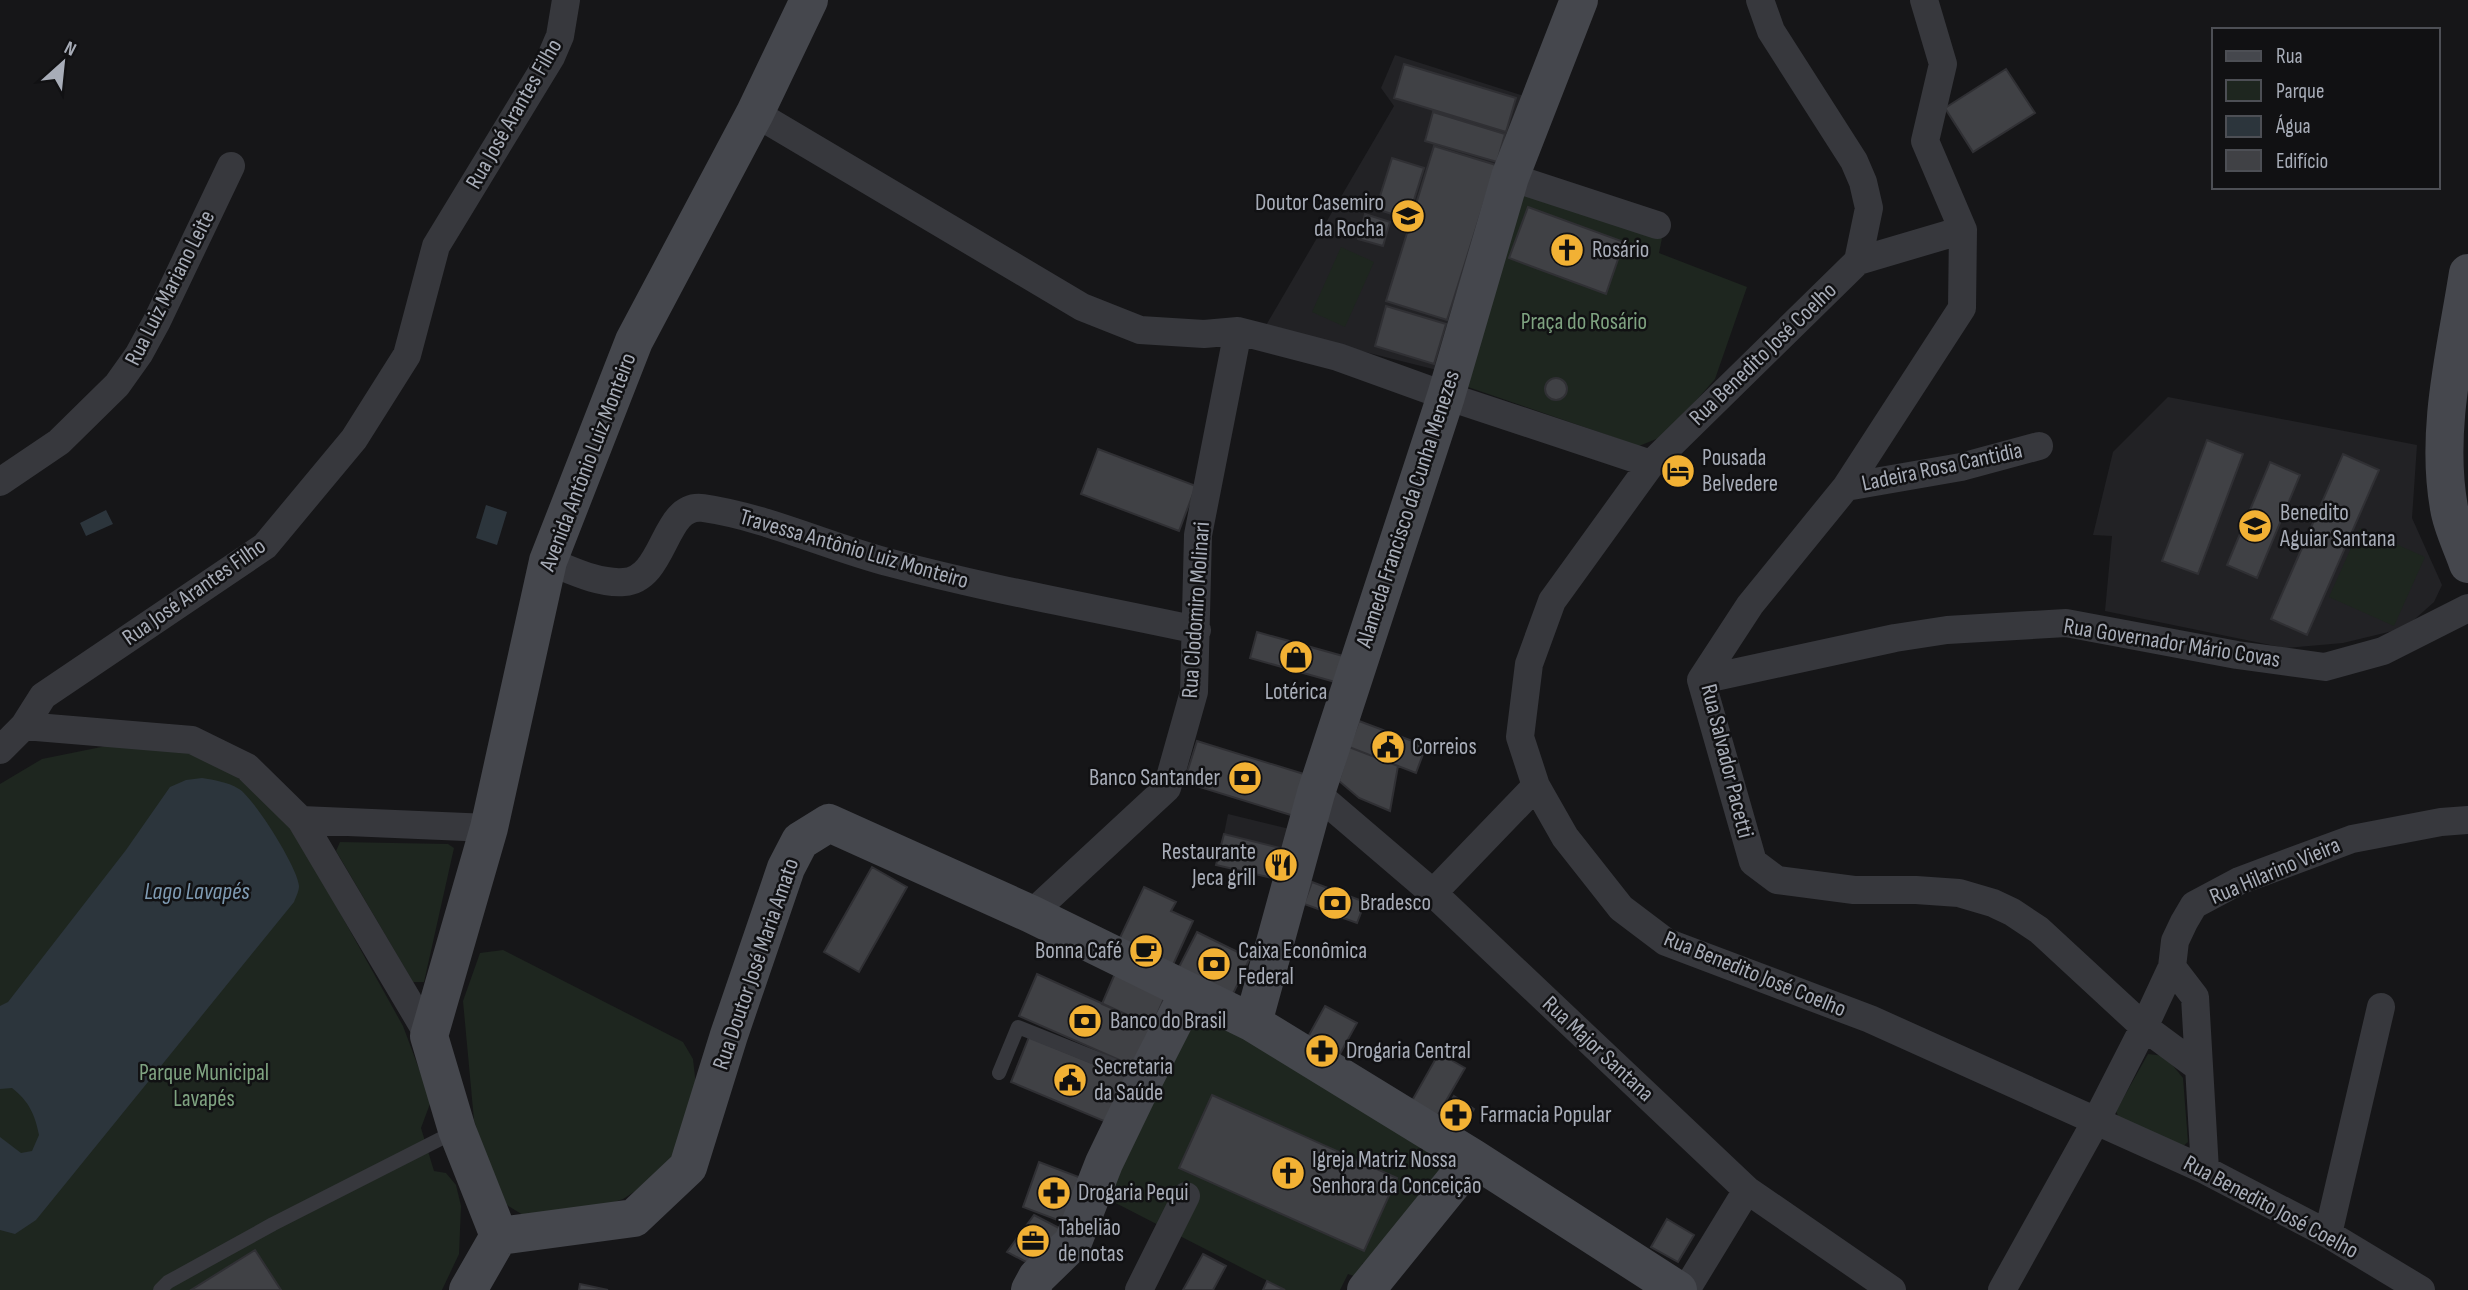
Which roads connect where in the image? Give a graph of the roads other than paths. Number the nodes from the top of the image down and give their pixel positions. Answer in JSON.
{"nodes":[{"id":1,"x":566,"y":0,"type":"edge"},
{"id":2,"x":809,"y":0,"type":"edge"},
{"id":3,"x":1579,"y":0,"type":"edge"},
{"id":4,"x":1760,"y":0,"type":"edge"},
{"id":5,"x":1924,"y":0,"type":"edge"},
{"id":6,"x":755,"y":113,"type":"junction"},
{"id":7,"x":232,"y":166,"type":"dead end"},
{"id":8,"x":1510,"y":177,"type":"junction"},
{"id":9,"x":1657,"y":225,"type":"dead end"},
{"id":10,"x":1963,"y":230,"type":"junction"},
{"id":11,"x":1858,"y":261,"type":"junction"},
{"id":12,"x":2468,"y":273,"type":"edge"},
{"id":13,"x":1238,"y":331,"type":"junction"},
{"id":14,"x":1446,"y":396,"type":"junction"},
{"id":15,"x":2039,"y":446,"type":"dead end"},
{"id":16,"x":1650,"y":464,"type":"junction"},
{"id":17,"x":0,"y":482,"type":"edge"},
{"id":18,"x":1846,"y":486,"type":"junction"},
{"id":19,"x":2458,"y":510,"type":"edge"},
{"id":20,"x":548,"y":561,"type":"junction"},
{"id":21,"x":2468,"y":564,"type":"edge"},
{"id":22,"x":2468,"y":608,"type":"edge"},
{"id":23,"x":1197,"y":630,"type":"junction"},
{"id":24,"x":1701,"y":680,"type":"junction"},
{"id":25,"x":24,"y":726,"type":"junction"},
{"id":26,"x":0,"y":750,"type":"edge"},
{"id":27,"x":1536,"y":786,"type":"junction"},
{"id":28,"x":1316,"y":793,"type":"junction"},
{"id":29,"x":301,"y":820,"type":"junction"},
{"id":30,"x":2468,"y":820,"type":"edge"},
{"id":31,"x":489,"y":828,"type":"junction"},
{"id":32,"x":1433,"y":893,"type":"junction"},
{"id":33,"x":1031,"y":914,"type":"junction"},
{"id":34,"x":2172,"y":967,"type":"junction"},
{"id":35,"x":1189,"y":992,"type":"junction"},
{"id":36,"x":2381,"y":1007,"type":"dead end"},
{"id":37,"x":1253,"y":1023,"type":"junction"},
{"id":38,"x":2144,"y":1027,"type":"junction"},
{"id":39,"x":429,"y":1036,"type":"junction"},
{"id":40,"x":2197,"y":1067,"type":"junction"},
{"id":41,"x":999,"y":1073,"type":"dead end"},
{"id":42,"x":1145,"y":1078,"type":"junction"},
{"id":43,"x":2096,"y":1121,"type":"junction"},
{"id":44,"x":457,"y":1130,"type":"junction"},
{"id":45,"x":1473,"y":1158,"type":"junction"},
{"id":46,"x":2206,"y":1170,"type":"junction"},
{"id":47,"x":1747,"y":1190,"type":"junction"},
{"id":48,"x":1186,"y":1196,"type":"dead end"},
{"id":49,"x":2328,"y":1234,"type":"junction"},
{"id":50,"x":499,"y":1236,"type":"junction"},
{"id":51,"x":160,"y":1290,"type":"edge"},
{"id":52,"x":468,"y":1290,"type":"edge"},
{"id":53,"x":1030,"y":1290,"type":"edge"},
{"id":54,"x":1139,"y":1290,"type":"edge"},
{"id":55,"x":1366,"y":1290,"type":"edge"},
{"id":56,"x":1678,"y":1290,"type":"edge"},
{"id":57,"x":1686,"y":1290,"type":"edge"},
{"id":58,"x":1892,"y":1290,"type":"edge"},
{"id":59,"x":2002,"y":1290,"type":"edge"},
{"id":60,"x":2421,"y":1290,"type":"edge"}],
"edges":[{"from":1,"to":25,"type":"street","name":"Rua José Arantes Filho"},
{"from":2,"to":6,"type":"street","name":"Avenida Antônio Luiz Monteiro"},
{"from":3,"to":8,"type":"street","name":"Alameda Francisco da Cunha Menezes"},
{"from":4,"to":11,"type":"street"},
{"from":5,"to":10,"type":"street"},
{"from":6,"to":13,"type":"street"},
{"from":6,"to":20,"type":"street","name":"Avenida Antônio Luiz Monteiro"},
{"from":7,"to":17,"type":"street","name":"Rua Luiz Mariano Leite"},
{"from":8,"to":9,"type":"street"},
{"from":8,"to":14,"type":"street","name":"Alameda Francisco da Cunha Menezes"},
{"from":10,"to":11,"type":"street"},
{"from":10,"to":18,"type":"street","name":"Rua Salvador Pacetti"},
{"from":11,"to":16,"type":"street","name":"Rua Benedito José Coelho"},
{"from":12,"to":19,"type":"street"},
{"from":13,"to":14,"type":"street"},
{"from":13,"to":23,"type":"street","name":"Rua Clodomiro Molinari"},
{"from":14,"to":16,"type":"street"},
{"from":14,"to":28,"type":"street","name":"Alameda Francisco da Cunha Menezes"},
{"from":15,"to":18,"type":"street","name":"Ladeira Rosa Cantidia"},
{"from":16,"to":27,"type":"street","name":"Rua Benedito José Coelho"},
{"from":18,"to":24,"type":"street","name":"Rua Salvador Pacetti"},
{"from":19,"to":21,"type":"street"},
{"from":20,"to":23,"type":"street","name":"Travessa Antônio Luiz Monteiro"},
{"from":20,"to":31,"type":"street","name":"Avenida Antônio Luiz Monteiro"},
{"from":22,"to":24,"type":"street","name":"Rua Governador Mário Covas"},
{"from":23,"to":33,"type":"street","name":"Rua Clodomiro Molinari"},
{"from":24,"to":38,"type":"street","name":"Rua Salvador Pacetti"},
{"from":25,"to":26,"type":"street","name":"Rua José Arantes Filho"},
{"from":25,"to":29,"type":"street"},
{"from":27,"to":32,"type":"street"},
{"from":27,"to":43,"type":"street","name":"Rua Benedito José Coelho"},
{"from":28,"to":32,"type":"street","name":"Rua Major Santana"},
{"from":28,"to":37,"type":"street","name":"Alameda Francisco da Cunha Menezes"},
{"from":29,"to":31,"type":"street"},
{"from":29,"to":39,"type":"street"},
{"from":30,"to":34,"type":"street","name":"Rua Hilarino Vieira"},
{"from":31,"to":39,"type":"street","name":"Avenida Antônio Luiz Monteiro"},
{"from":32,"to":47,"type":"street","name":"Rua Major Santana"},
{"from":33,"to":35,"type":"street","name":"Rua Doutor José Maria Amato"},
{"from":33,"to":50,"type":"street","name":"Rua Doutor José Maria Amato"},
{"from":34,"to":38,"type":"street","name":"Rua Hilarino Vieira"},
{"from":34,"to":40,"type":"street"},
{"from":35,"to":37,"type":"street","name":"Rua Doutor José Maria Amato"},
{"from":35,"to":42,"type":"street"},
{"from":36,"to":49,"type":"street"},
{"from":37,"to":45,"type":"street","name":"Rua Doutor José Maria Amato"},
{"from":38,"to":40,"type":"street","name":"Rua Salvador Pacetti"},
{"from":38,"to":43,"type":"street","name":"Rua Hilarino Vieira"},
{"from":39,"to":44,"type":"street"},
{"from":40,"to":46,"type":"street"},
{"from":41,"to":42,"type":"lane"},
{"from":42,"to":53,"type":"street"},
{"from":43,"to":46,"type":"street","name":"Rua Benedito José Coelho"},
{"from":43,"to":59,"type":"street","name":"Rua Hilarino Vieira"},
{"from":44,"to":50,"type":"street"},
{"from":44,"to":51,"type":"lane"},
{"from":45,"to":55,"type":"street"},
{"from":45,"to":56,"type":"street","name":"Rua Doutor José Maria Amato"},
{"from":46,"to":49,"type":"street","name":"Rua Benedito José Coelho"},
{"from":47,"to":57,"type":"street"},
{"from":47,"to":58,"type":"street","name":"Rua Major Santana"},
{"from":48,"to":54,"type":"street"},
{"from":49,"to":60,"type":"street","name":"Rua Benedito José Coelho"},
{"from":50,"to":52,"type":"street"}]}
